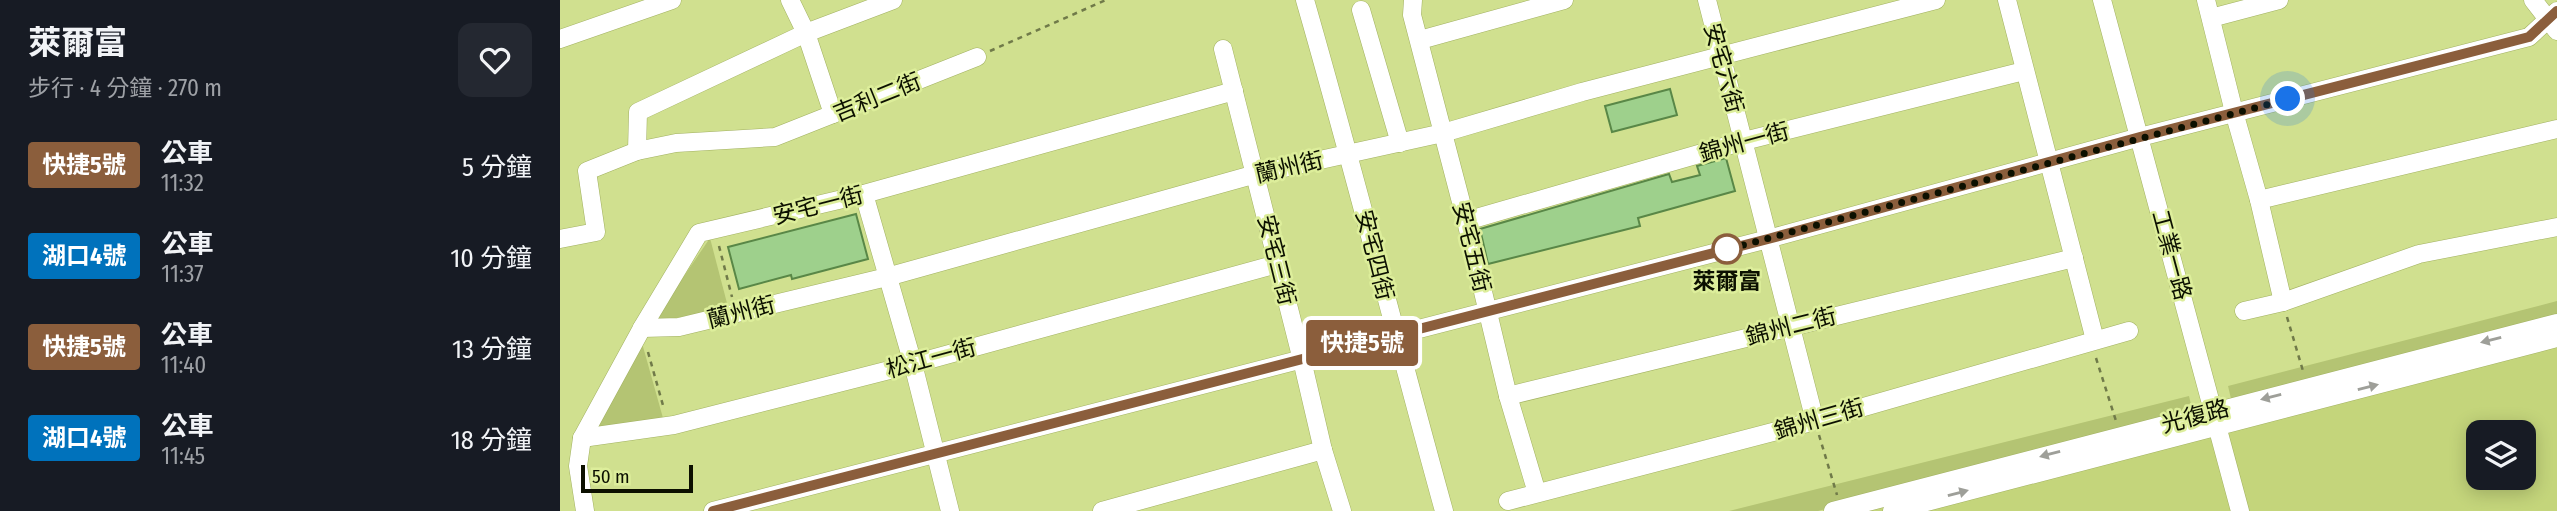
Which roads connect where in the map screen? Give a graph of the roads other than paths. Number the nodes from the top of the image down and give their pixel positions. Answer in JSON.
{"nodes":[{"id":1,"x":673,"y":0,"type":"edge"},
{"id":2,"x":790,"y":0,"type":"edge"},
{"id":3,"x":893,"y":0,"type":"edge"},
{"id":4,"x":1305,"y":0,"type":"edge"},
{"id":5,"x":1413,"y":0,"type":"edge"},
{"id":6,"x":1564,"y":0,"type":"edge"},
{"id":7,"x":1707,"y":0,"type":"edge"},
{"id":8,"x":1936,"y":0,"type":"edge"},
{"id":9,"x":2007,"y":0,"type":"edge"},
{"id":10,"x":2102,"y":0,"type":"edge"},
{"id":11,"x":2206,"y":0,"type":"edge"},
{"id":12,"x":2279,"y":0,"type":"edge"},
{"id":13,"x":2533,"y":0,"type":"edge"},
{"id":14,"x":1361,"y":10,"type":"dead end"},
{"id":15,"x":2211,"y":18,"type":"junction"},
{"id":16,"x":2554,"y":21,"type":"edge"},
{"id":17,"x":806,"y":33,"type":"junction"},
{"id":18,"x":560,"y":39,"type":"edge"},
{"id":19,"x":1420,"y":40,"type":"junction"},
{"id":20,"x":1223,"y":49,"type":"dead end"},
{"id":21,"x":977,"y":57,"type":"road end"},
{"id":22,"x":1720,"y":57,"type":"junction"},
{"id":23,"x":2024,"y":71,"type":"junction"},
{"id":24,"x":1234,"y":91,"type":"junction"},
{"id":25,"x":2234,"y":112,"type":"junction"},
{"id":26,"x":833,"y":114,"type":"junction"},
{"id":27,"x":2557,"y":129,"type":"edge"},
{"id":28,"x":1443,"y":133,"type":"junction"},
{"id":29,"x":2140,"y":137,"type":"junction"},
{"id":30,"x":1744,"y":141,"type":"junction"},
{"id":31,"x":1400,"y":143,"type":"junction"},
{"id":32,"x":637,"y":151,"type":"junction"},
{"id":33,"x":1349,"y":154,"type":"junction"},
{"id":34,"x":2050,"y":162,"type":"junction"},
{"id":35,"x":1256,"y":174,"type":"junction"},
{"id":36,"x":864,"y":194,"type":"junction"},
{"id":37,"x":2259,"y":200,"type":"junction"},
{"id":38,"x":1466,"y":221,"type":"junction"},
{"id":39,"x":2557,"y":226,"type":"edge"},
{"id":40,"x":560,"y":239,"type":"edge"},
{"id":41,"x":1768,"y":239,"type":"junction"},
{"id":42,"x":2074,"y":258,"type":"junction"},
{"id":43,"x":1277,"y":264,"type":"junction"},
{"id":44,"x":887,"y":276,"type":"junction"},
{"id":45,"x":2283,"y":302,"type":"junction"},
{"id":46,"x":1488,"y":310,"type":"junction"},
{"id":47,"x":2244,"y":311,"type":"dead end"},
{"id":48,"x":2557,"y":323,"type":"edge"},
{"id":49,"x":1791,"y":326,"type":"junction"},
{"id":50,"x":642,"y":328,"type":"junction"},
{"id":51,"x":2129,"y":331,"type":"dead end"},
{"id":52,"x":1395,"y":334,"type":"junction"},
{"id":53,"x":2557,"y":338,"type":"edge"},
{"id":54,"x":2093,"y":340,"type":"junction"},
{"id":55,"x":1303,"y":360,"type":"junction"},
{"id":56,"x":913,"y":363,"type":"junction"},
{"id":57,"x":1508,"y":396,"type":"junction"},
{"id":58,"x":2215,"y":418,"type":"junction"},
{"id":59,"x":1815,"y":421,"type":"junction"},
{"id":60,"x":582,"y":438,"type":"junction"},
{"id":61,"x":1323,"y":450,"type":"junction"},
{"id":62,"x":935,"y":452,"type":"junction"},
{"id":63,"x":1536,"y":493,"type":"junction"},
{"id":64,"x":1508,"y":501,"type":"dead end"},
{"id":65,"x":1835,"y":504,"type":"edge"},
{"id":66,"x":584,"y":511,"type":"edge"},
{"id":67,"x":713,"y":511,"type":"edge"},
{"id":68,"x":950,"y":511,"type":"edge"},
{"id":69,"x":1102,"y":511,"type":"edge"},
{"id":70,"x":1342,"y":511,"type":"edge"},
{"id":71,"x":1444,"y":511,"type":"edge"},
{"id":72,"x":1892,"y":511,"type":"edge"},
{"id":73,"x":2240,"y":511,"type":"edge"}],
"edges":[{"from":1,"to":18,"type":"street"},
{"from":2,"to":17,"type":"street"},
{"from":3,"to":17,"type":"street"},
{"from":4,"to":33,"type":"street","name":"安宅四街"},
{"from":5,"to":19,"type":"street","name":"安宅五街"},
{"from":6,"to":19,"type":"street"},
{"from":7,"to":22,"type":"street","name":"安宅六街"},
{"from":8,"to":22,"type":"street","name":"蘭州街"},
{"from":9,"to":23,"type":"street"},
{"from":10,"to":29,"type":"street","name":"工業一路"},
{"from":11,"to":15,"type":"street"},
{"from":12,"to":15,"type":"street"},
{"from":13,"to":16,"type":"street"},
{"from":14,"to":31,"type":"street"},
{"from":15,"to":25,"type":"street"},
{"from":16,"to":25,"type":"street"},
{"from":17,"to":26,"type":"street"},
{"from":17,"to":32,"type":"street"},
{"from":19,"to":28,"type":"street","name":"安宅五街"},
{"from":20,"to":24,"type":"street","name":"安宅三街"},
{"from":21,"to":26,"type":"street","name":"吉利二街"},
{"from":22,"to":28,"type":"street","name":"蘭州街"},
{"from":22,"to":30,"type":"street","name":"安宅六街"},
{"from":23,"to":30,"type":"street","name":"錦州一街"},
{"from":23,"to":34,"type":"street"},
{"from":24,"to":35,"type":"street","name":"安宅三街"},
{"from":24,"to":36,"type":"street","name":"安宅一街"},
{"from":25,"to":29,"type":"street"},
{"from":25,"to":37,"type":"street"},
{"from":26,"to":32,"type":"street","name":"吉利二街"},
{"from":27,"to":37,"type":"street"},
{"from":28,"to":31,"type":"street","name":"蘭州街"},
{"from":28,"to":38,"type":"street","name":"安宅五街"},
{"from":29,"to":34,"type":"street"},
{"from":29,"to":58,"type":"street","name":"工業一路"},
{"from":30,"to":38,"type":"street","name":"錦州一街"},
{"from":30,"to":41,"type":"street","name":"安宅六街"},
{"from":31,"to":33,"type":"street","name":"蘭州街"},
{"from":32,"to":40,"type":"street","name":"吉利二街"},
{"from":33,"to":35,"type":"street","name":"蘭州街"},
{"from":33,"to":52,"type":"street","name":"安宅四街"},
{"from":34,"to":41,"type":"street"},
{"from":34,"to":42,"type":"street"},
{"from":35,"to":43,"type":"street","name":"安宅三街"},
{"from":35,"to":44,"type":"street","name":"蘭州街"},
{"from":36,"to":44,"type":"street"},
{"from":36,"to":50,"type":"street","name":"安宅一街"},
{"from":37,"to":45,"type":"street"},
{"from":38,"to":46,"type":"street","name":"安宅五街"},
{"from":39,"to":45,"type":"street"},
{"from":41,"to":46,"type":"street"},
{"from":41,"to":49,"type":"street","name":"安宅六街"},
{"from":42,"to":49,"type":"street","name":"錦州二街"},
{"from":42,"to":54,"type":"street"},
{"from":43,"to":55,"type":"street","name":"安宅三街"},
{"from":43,"to":56,"type":"street","name":"松江一街"},
{"from":44,"to":50,"type":"street","name":"蘭州街"},
{"from":44,"to":56,"type":"street"},
{"from":45,"to":47,"type":"street"},
{"from":46,"to":52,"type":"street"},
{"from":46,"to":57,"type":"street","name":"安宅五街"},
{"from":48,"to":58,"type":"street","name":"光復路","one_way":true},
{"from":49,"to":57,"type":"street","name":"錦州二街"},
{"from":49,"to":59,"type":"street","name":"安宅六街"},
{"from":50,"to":60,"type":"street","name":"安宅一街"},
{"from":51,"to":54,"type":"street","name":"錦州三街"},
{"from":52,"to":55,"type":"street"},
{"from":52,"to":71,"type":"street","name":"安宅四街"},
{"from":58,"to":53,"type":"street","name":"光復路","one_way":true},
{"from":54,"to":59,"type":"street","name":"錦州三街"},
{"from":55,"to":61,"type":"street","name":"安宅三街"},
{"from":55,"to":62,"type":"street"},
{"from":56,"to":60,"type":"street","name":"松江一街"},
{"from":56,"to":62,"type":"street"},
{"from":57,"to":63,"type":"street","name":"安宅五街"},
{"from":58,"to":65,"type":"street","name":"光復路","one_way":true},
{"from":72,"to":58,"type":"street","name":"光復路","one_way":true},
{"from":58,"to":73,"type":"street","name":"工業一路"},
{"from":59,"to":63,"type":"street","name":"錦州三街"},
{"from":60,"to":66,"type":"street","name":"安宅一街"},
{"from":61,"to":69,"type":"street"},
{"from":61,"to":70,"type":"street","name":"安宅三街"},
{"from":62,"to":67,"type":"street"},
{"from":62,"to":68,"type":"street"},
{"from":63,"to":64,"type":"street","name":"錦州三街"}]}
